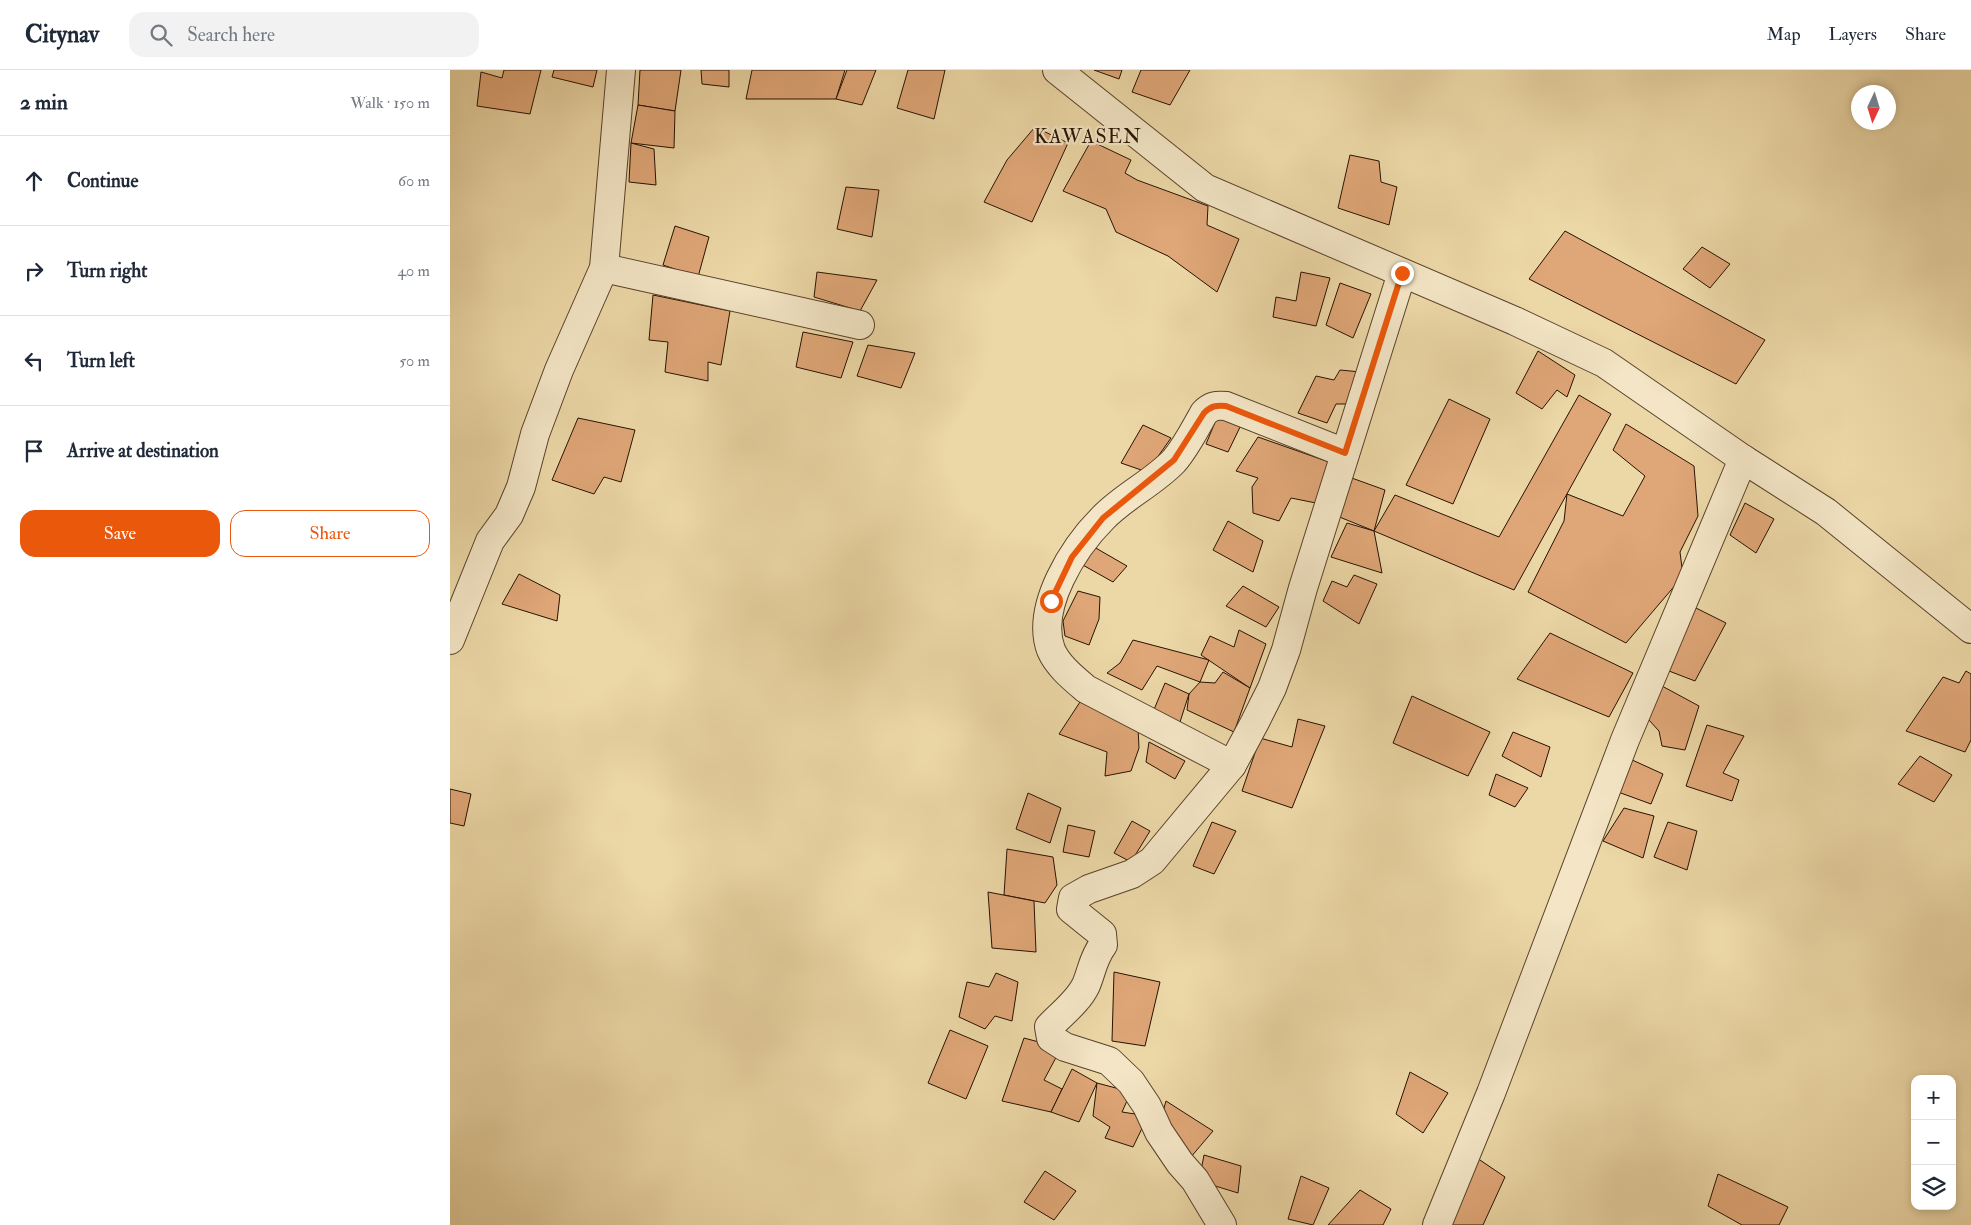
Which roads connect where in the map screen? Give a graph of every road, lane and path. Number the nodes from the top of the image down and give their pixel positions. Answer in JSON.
{"nodes":[{"id":1,"x":621,"y":70,"type":"edge"},
{"id":2,"x":1057,"y":70,"type":"edge"},
{"id":3,"x":604,"y":268,"type":"junction"},
{"id":4,"x":1402,"y":273,"type":"junction"},
{"id":5,"x":860,"y":325,"type":"dead end"},
{"id":6,"x":1345,"y":453,"type":"junction"},
{"id":7,"x":1742,"y":460,"type":"junction"},
{"id":8,"x":1971,"y":629,"type":"edge"},
{"id":9,"x":450,"y":640,"type":"edge"},
{"id":10,"x":1232,"y":765,"type":"junction"},
{"id":11,"x":1222,"y":1225,"type":"edge"},
{"id":12,"x":1438,"y":1225,"type":"edge"}],
"edges":[{"from":1,"to":3,"type":"street"},
{"from":2,"to":4,"type":"street"},
{"from":3,"to":5,"type":"street"},
{"from":3,"to":9,"type":"street"},
{"from":4,"to":6,"type":"street"},
{"from":4,"to":7,"type":"street"},
{"from":6,"to":10,"type":"street"},
{"from":6,"to":10,"type":"street"},
{"from":7,"to":8,"type":"street"},
{"from":7,"to":12,"type":"street"},
{"from":10,"to":11,"type":"street"}]}
